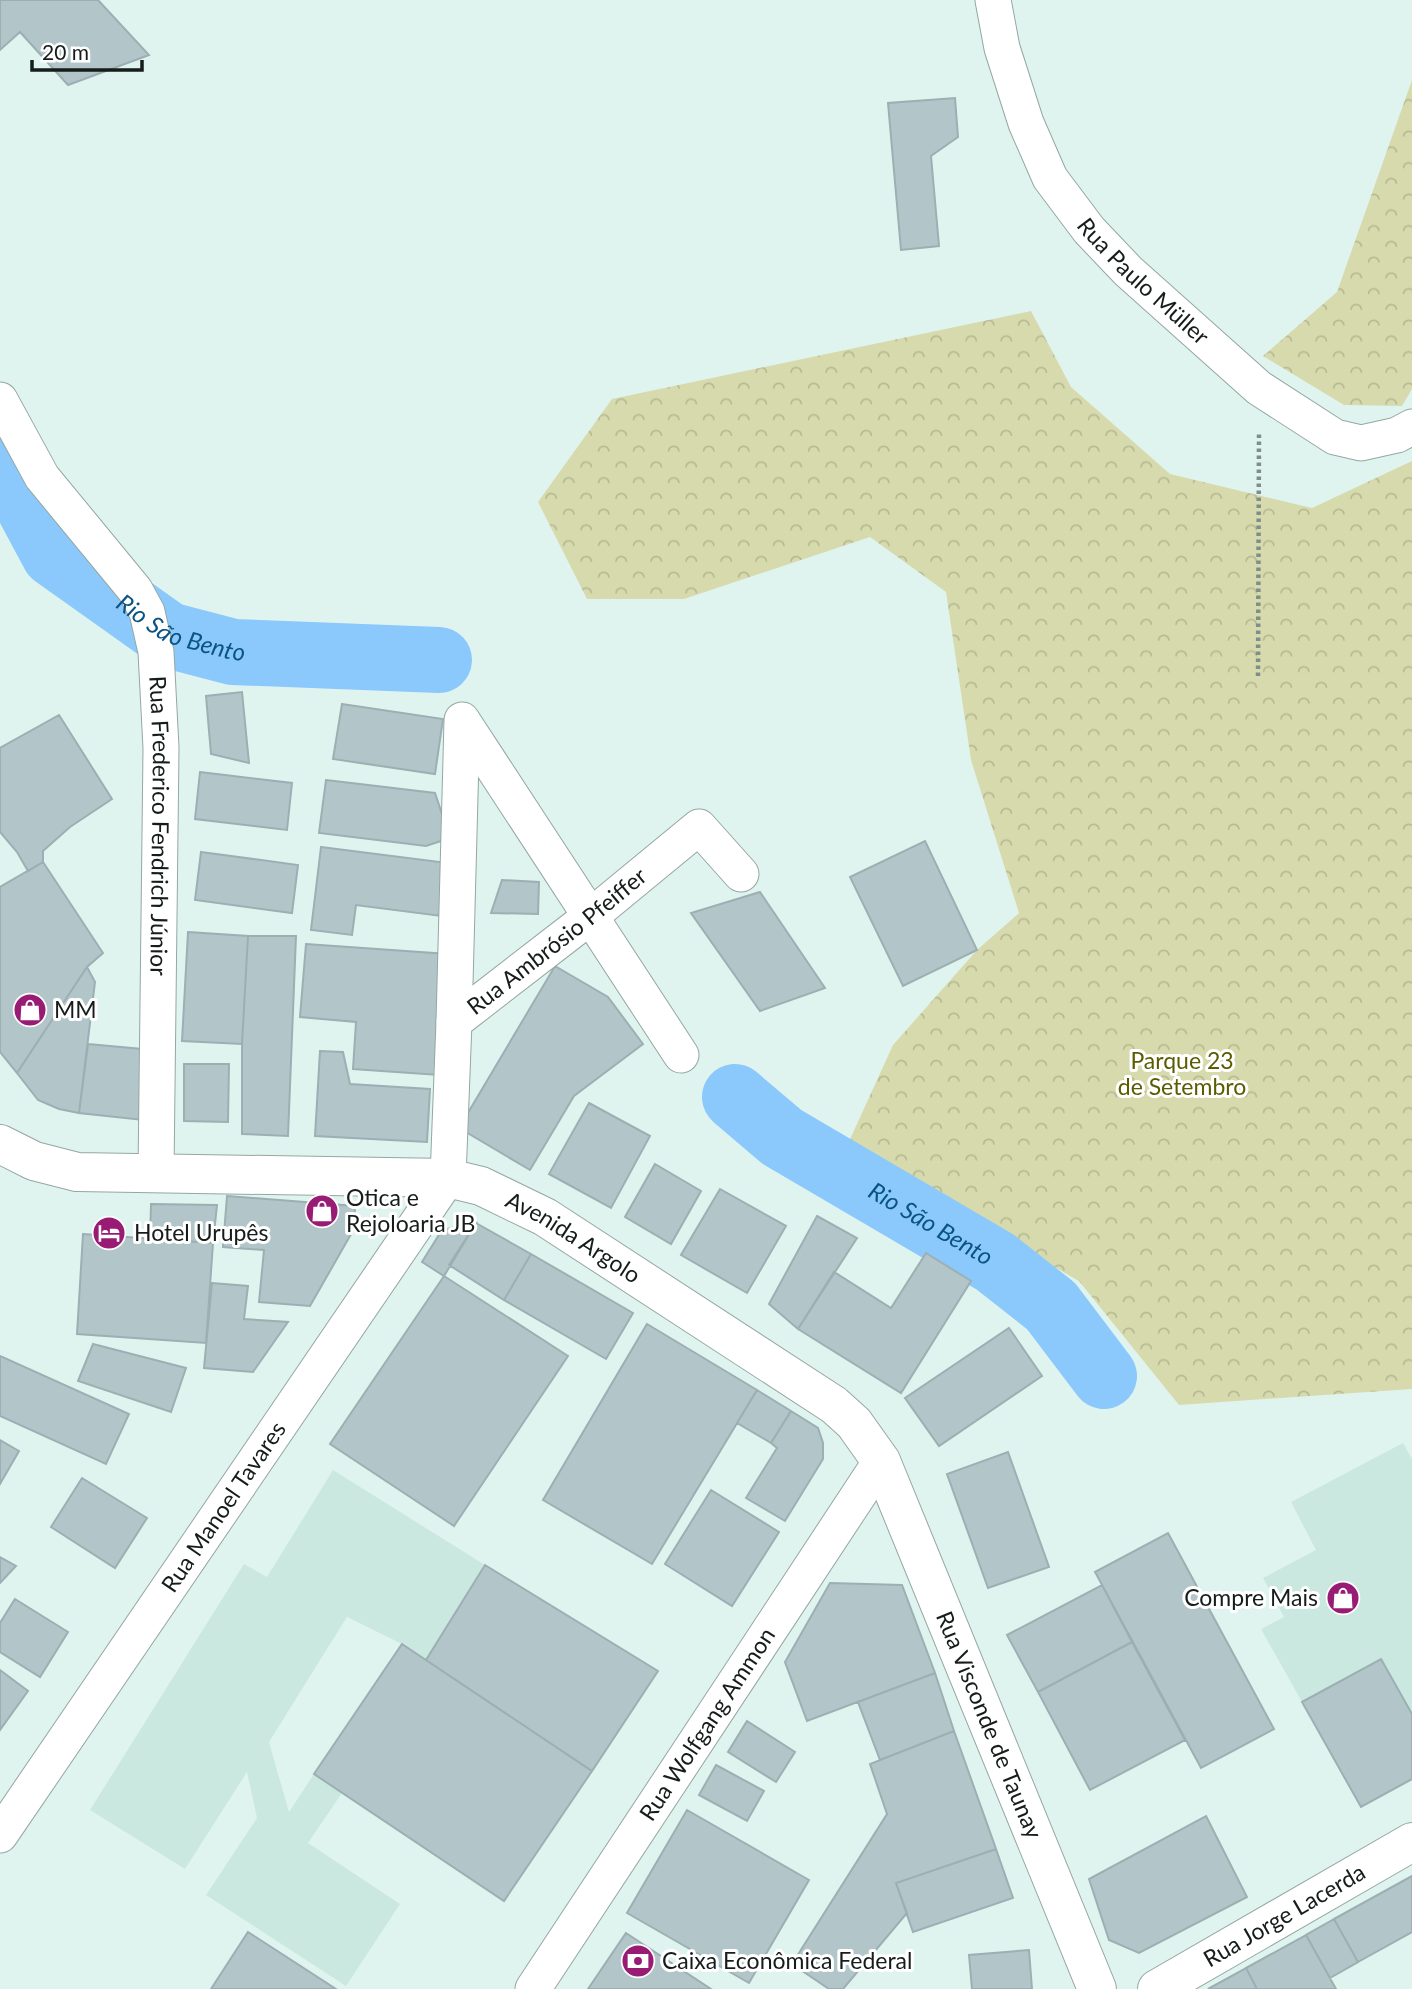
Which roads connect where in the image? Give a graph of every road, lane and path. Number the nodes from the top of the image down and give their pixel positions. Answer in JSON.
{"nodes":[{"id":1,"x":993,"y":0,"type":"edge"},
{"id":2,"x":1259,"y":388,"type":"junction"},
{"id":3,"x":0,"y":400,"type":"edge"},
{"id":4,"x":1412,"y":427,"type":"edge"},
{"id":5,"x":1258,"y":676,"type":"dead end"},
{"id":6,"x":741,"y":874,"type":"dead end"},
{"id":7,"x":591,"y":916,"type":"junction"},
{"id":8,"x":454,"y":1022,"type":"junction"},
{"id":9,"x":681,"y":1055,"type":"dead end"},
{"id":10,"x":0,"y":1144,"type":"edge"},
{"id":11,"x":156,"y":1173,"type":"junction"},
{"id":12,"x":448,"y":1178,"type":"junction"},
{"id":13,"x":881,"y":1461,"type":"junction"},
{"id":14,"x":0,"y":1835,"type":"edge"},
{"id":15,"x":1412,"y":1842,"type":"edge"},
{"id":16,"x":533,"y":1989,"type":"edge"},
{"id":17,"x":1097,"y":1989,"type":"edge"},
{"id":18,"x":1157,"y":1989,"type":"edge"}],
"edges":[{"from":1,"to":2,"type":"street","name":"Rua Paulo Müller"},
{"from":2,"to":4,"type":"street","name":"Rua Paulo Müller"},
{"from":2,"to":5,"type":"path"},
{"from":3,"to":11,"type":"street","name":"Rua Frederico Fendrich Júnior"},
{"from":6,"to":7,"type":"street","name":"Rua Ambrósio Pfeiffer"},
{"from":7,"to":8,"type":"street","name":"Rua Ambrósio Pfeiffer"},
{"from":7,"to":8,"type":"street"},
{"from":7,"to":9,"type":"street"},
{"from":8,"to":12,"type":"street","name":"Rua Ambrósio Pfeiffer"},
{"from":10,"to":11,"type":"main road","name":"Avenida Argolo"},
{"from":11,"to":12,"type":"main road","name":"Avenida Argolo"},
{"from":12,"to":13,"type":"main road","name":"Avenida Argolo"},
{"from":12,"to":14,"type":"street","name":"Rua Manoel Tavares"},
{"from":13,"to":16,"type":"street","name":"Rua Wolfgang Ammon"},
{"from":13,"to":17,"type":"main road","name":"Rua Visconde de Taunay"},
{"from":15,"to":18,"type":"main road","name":"Rua Jorge Lacerda"}]}
